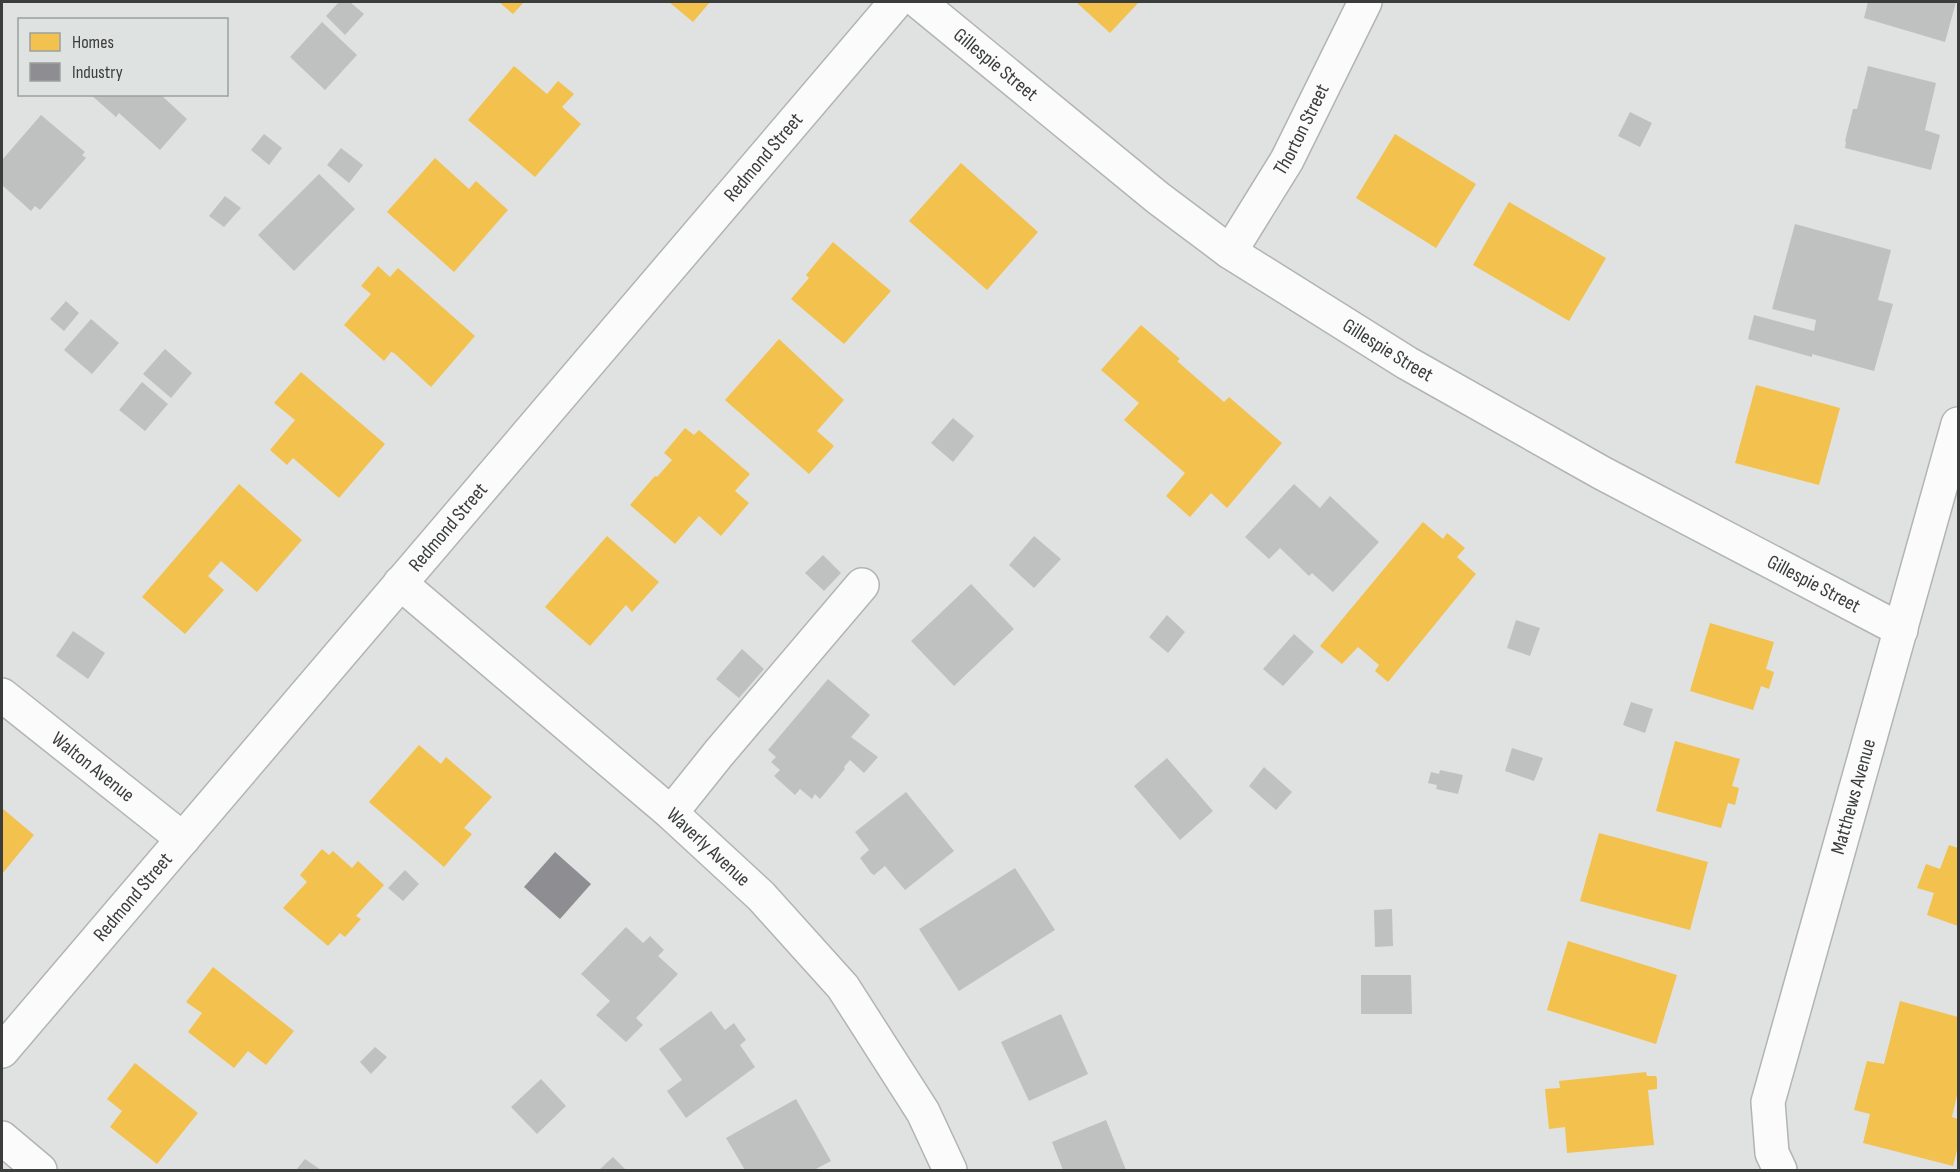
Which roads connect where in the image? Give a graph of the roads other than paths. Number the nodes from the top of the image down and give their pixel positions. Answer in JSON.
{"nodes":[{"id":1,"x":896,"y":2,"type":"edge"},
{"id":2,"x":919,"y":2,"type":"edge"},
{"id":3,"x":1365,"y":2,"type":"edge"},
{"id":4,"x":1230,"y":252,"type":"junction"},
{"id":5,"x":1959,"y":424,"type":"edge"},
{"id":6,"x":400,"y":583,"type":"junction"},
{"id":7,"x":862,"y":585,"type":"dead end"},
{"id":8,"x":1901,"y":630,"type":"junction"},
{"id":9,"x":2,"y":695,"type":"edge"},
{"id":10,"x":671,"y":813,"type":"junction"},
{"id":11,"x":183,"y":838,"type":"junction"},
{"id":12,"x":2,"y":1051,"type":"edge"},
{"id":13,"x":2,"y":1138,"type":"edge"},
{"id":14,"x":40,"y":1170,"type":"edge"},
{"id":15,"x":950,"y":1170,"type":"edge"},
{"id":16,"x":1780,"y":1170,"type":"edge"}],
"edges":[{"from":1,"to":6,"type":"street","name":"Redmond Street"},
{"from":2,"to":4,"type":"street","name":"Gillespie Street"},
{"from":3,"to":4,"type":"street","name":"Thorton Street"},
{"from":4,"to":8,"type":"street","name":"Gillespie Street"},
{"from":5,"to":8,"type":"street","name":"Matthews Avenue"},
{"from":6,"to":10,"type":"street","name":"Waverly Avenue"},
{"from":6,"to":11,"type":"street","name":"Redmond Street"},
{"from":7,"to":10,"type":"street"},
{"from":8,"to":16,"type":"street","name":"Matthews Avenue"},
{"from":9,"to":11,"type":"street","name":"Walton Avenue"},
{"from":10,"to":15,"type":"street","name":"Waverly Avenue"},
{"from":11,"to":12,"type":"street","name":"Redmond Street"},
{"from":13,"to":14,"type":"street"}]}
